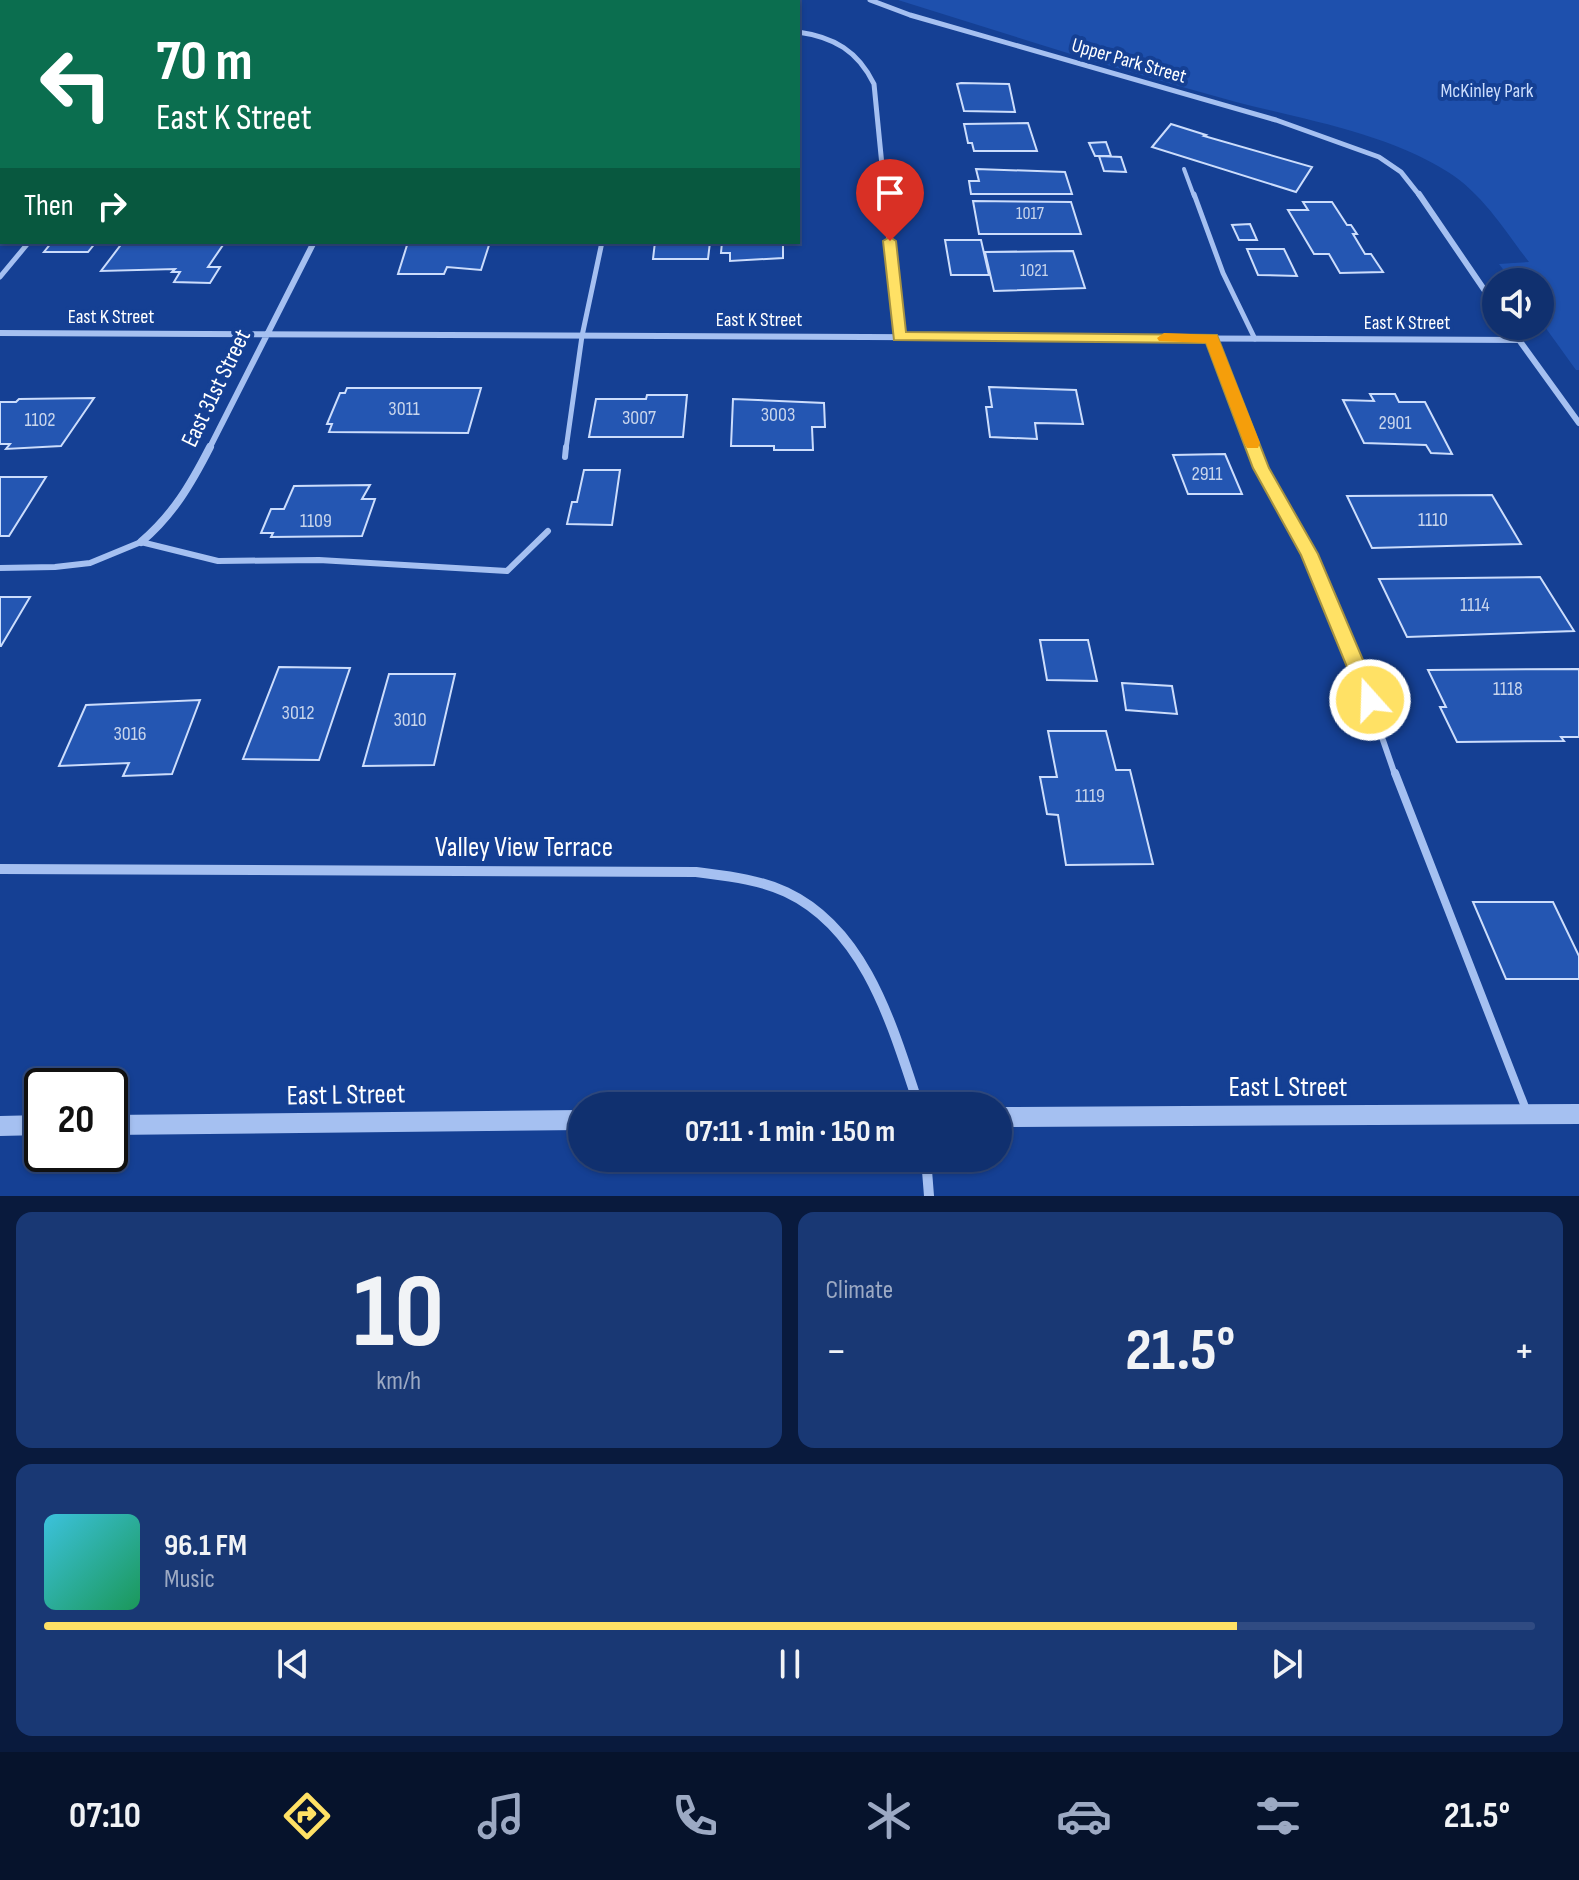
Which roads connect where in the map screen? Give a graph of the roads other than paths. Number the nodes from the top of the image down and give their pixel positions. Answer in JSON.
{"nodes":[{"id":1,"x":870,"y":0,"type":"edge"},
{"id":2,"x":800,"y":32,"type":"edge"},
{"id":3,"x":1184,"y":169,"type":"dead end"},
{"id":4,"x":27,"y":244,"type":"edge"},
{"id":5,"x":313,"y":244,"type":"edge"},
{"id":6,"x":602,"y":244,"type":"edge"},
{"id":7,"x":0,"y":277,"type":"edge"},
{"id":8,"x":1482,"y":287,"type":"edge"},
{"id":9,"x":266,"y":332,"type":"junction"},
{"id":10,"x":0,"y":333,"type":"edge"},
{"id":11,"x":582,"y":336,"type":"junction"},
{"id":12,"x":899,"y":336,"type":"junction"},
{"id":13,"x":1212,"y":338,"type":"junction"},
{"id":14,"x":1255,"y":339,"type":"junction"},
{"id":15,"x":1482,"y":340,"type":"edge"},
{"id":16,"x":1519,"y":340,"type":"edge"},
{"id":17,"x":1579,"y":423,"type":"edge"},
{"id":18,"x":565,"y":457,"type":"dead end"},
{"id":19,"x":548,"y":531,"type":"dead end"},
{"id":20,"x":141,"y":542,"type":"junction"},
{"id":21,"x":0,"y":568,"type":"edge"},
{"id":22,"x":0,"y":869,"type":"edge"},
{"id":23,"x":914,"y":1092,"type":"edge"},
{"id":24,"x":1528,"y":1114,"type":"junction"},
{"id":25,"x":1579,"y":1114,"type":"edge"},
{"id":26,"x":1012,"y":1117,"type":"edge"},
{"id":27,"x":568,"y":1120,"type":"edge"},
{"id":28,"x":24,"y":1125,"type":"edge"},
{"id":29,"x":128,"y":1125,"type":"edge"},
{"id":30,"x":0,"y":1126,"type":"edge"},
{"id":31,"x":927,"y":1172,"type":"edge"},
{"id":32,"x":929,"y":1196,"type":"edge"}],
"edges":[{"from":1,"to":8,"type":"street","name":"Upper Park Street"},
{"from":2,"to":12,"type":"street"},
{"from":3,"to":14,"type":"lane"},
{"from":4,"to":7,"type":"lane"},
{"from":5,"to":9,"type":"street","name":"East 31st Street"},
{"from":6,"to":11,"type":"lane"},
{"from":9,"to":10,"type":"street","name":"East K Street"},
{"from":9,"to":11,"type":"street","name":"East K Street"},
{"from":9,"to":20,"type":"street","name":"East 31st Street"},
{"from":11,"to":12,"type":"street","name":"East K Street"},
{"from":11,"to":18,"type":"lane"},
{"from":12,"to":13,"type":"street","name":"East K Street"},
{"from":13,"to":14,"type":"street","name":"East K Street"},
{"from":13,"to":24,"type":"lane"},
{"from":14,"to":15,"type":"street","name":"East K Street"},
{"from":16,"to":17,"type":"street"},
{"from":19,"to":20,"type":"lane"},
{"from":20,"to":21,"type":"lane"},
{"from":22,"to":23,"type":"street","name":"Valley View Terrace"},
{"from":24,"to":25,"type":"street","name":"East L Street"},
{"from":24,"to":26,"type":"street","name":"East L Street"},
{"from":27,"to":29,"type":"street","name":"East L Street"},
{"from":28,"to":30,"type":"street"},
{"from":31,"to":32,"type":"street"}]}
